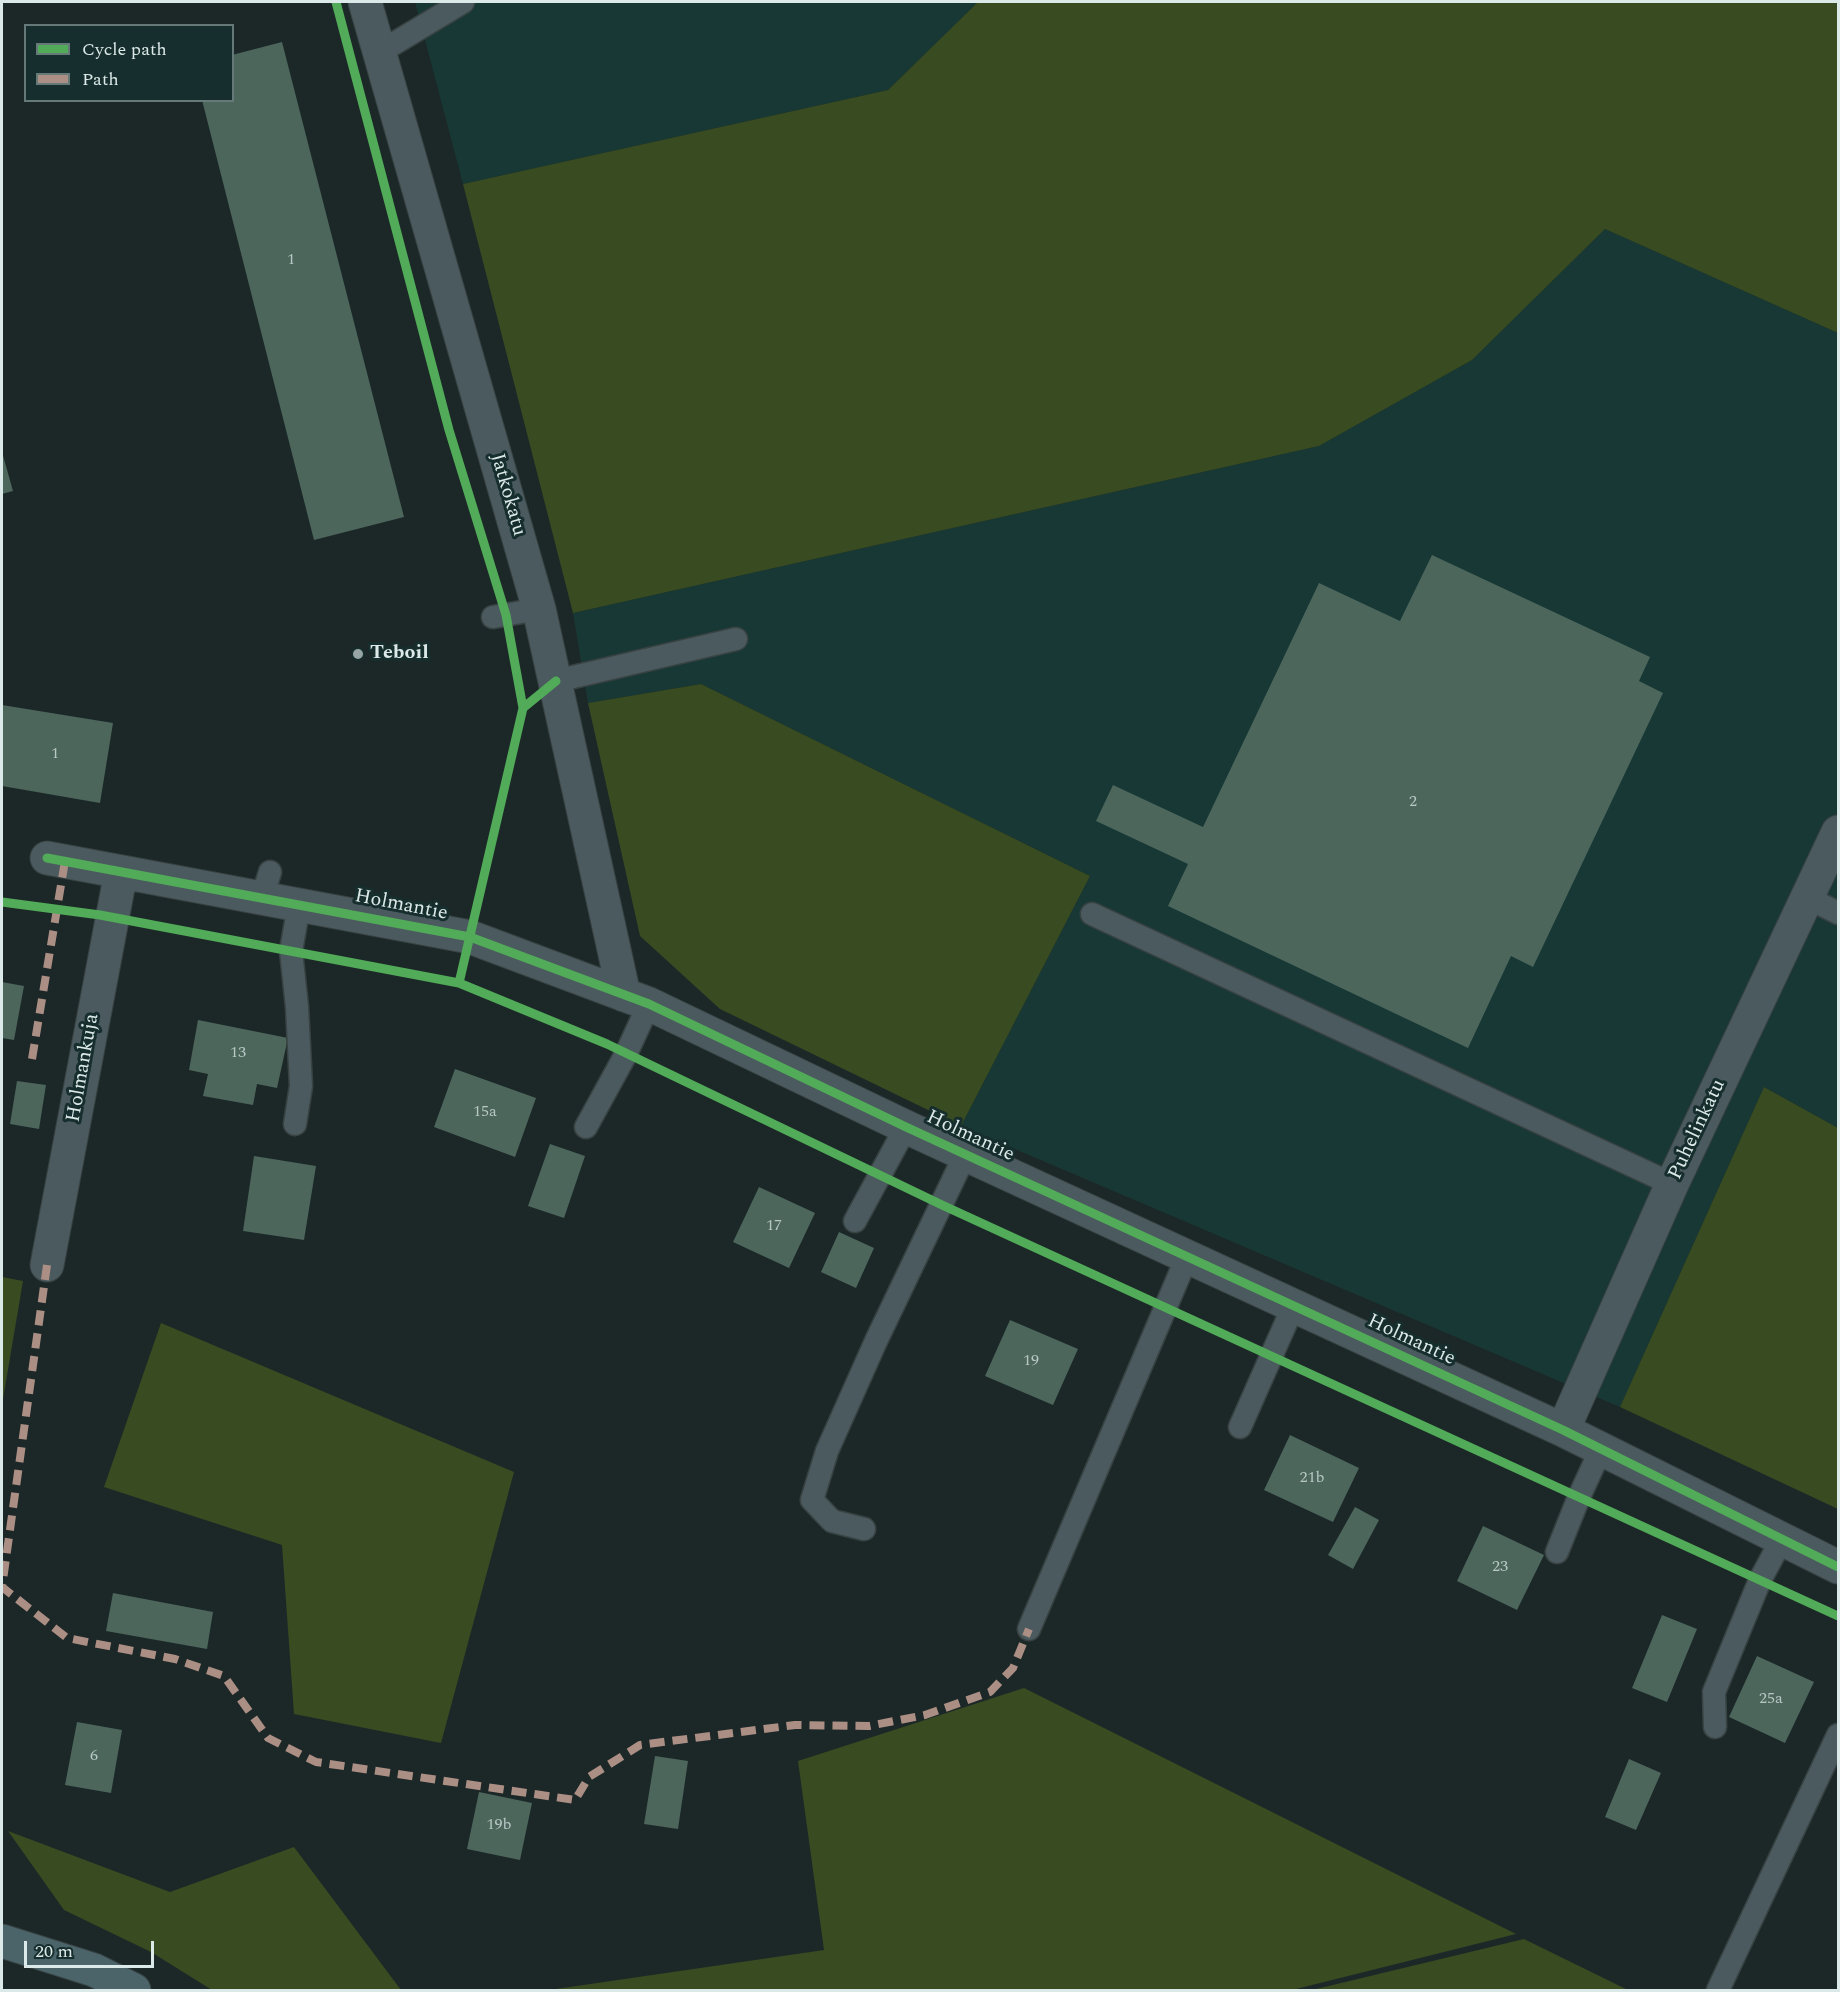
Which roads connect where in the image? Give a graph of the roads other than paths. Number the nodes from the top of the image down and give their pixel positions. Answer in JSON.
{"nodes":[{"id":1,"x":365,"y":2,"type":"edge"},
{"id":2,"x":463,"y":2,"type":"edge"},
{"id":3,"x":380,"y":51,"type":"junction"},
{"id":4,"x":539,"y":609,"type":"junction"},
{"id":5,"x":493,"y":617,"type":"dead end"},
{"id":6,"x":736,"y":639,"type":"dead end"},
{"id":7,"x":556,"y":681,"type":"junction"},
{"id":8,"x":1839,"y":832,"type":"edge"},
{"id":9,"x":47,"y":858,"type":"dead end"},
{"id":10,"x":121,"y":872,"type":"junction"},
{"id":11,"x":1808,"y":898,"type":"junction"},
{"id":12,"x":299,"y":905,"type":"junction"},
{"id":13,"x":1839,"y":913,"type":"edge"},
{"id":14,"x":1092,"y":914,"type":"dead end"},
{"id":15,"x":637,"y":1000,"type":"junction"},
{"id":16,"x":295,"y":1124,"type":"dead end"},
{"id":17,"x":586,"y":1127,"type":"dead end"},
{"id":18,"x":906,"y":1127,"type":"junction"},
{"id":19,"x":965,"y":1155,"type":"junction"},
{"id":20,"x":1672,"y":1184,"type":"junction"},
{"id":21,"x":855,"y":1221,"type":"dead end"},
{"id":22,"x":1187,"y":1257,"type":"junction"},
{"id":23,"x":47,"y":1265,"type":"dead end"},
{"id":24,"x":1293,"y":1307,"type":"junction"},
{"id":25,"x":1240,"y":1427,"type":"dead end"},
{"id":26,"x":1563,"y":1430,"type":"junction"},
{"id":27,"x":1600,"y":1449,"type":"junction"},
{"id":28,"x":864,"y":1529,"type":"dead end"},
{"id":29,"x":1782,"y":1539,"type":"junction"},
{"id":30,"x":1557,"y":1552,"type":"dead end"},
{"id":31,"x":1839,"y":1567,"type":"edge"},
{"id":32,"x":1029,"y":1629,"type":"dead end"},
{"id":33,"x":1715,"y":1727,"type":"dead end"},
{"id":34,"x":1839,"y":1735,"type":"edge"},
{"id":35,"x":2,"y":1941,"type":"edge"},
{"id":36,"x":134,"y":1990,"type":"edge"},
{"id":37,"x":1718,"y":1990,"type":"edge"}],
"edges":[{"from":1,"to":3,"type":"street","name":"Jatkokatu"},
{"from":2,"to":3,"type":"lane"},
{"from":3,"to":4,"type":"street","name":"Jatkokatu"},
{"from":4,"to":5,"type":"lane"},
{"from":4,"to":7,"type":"street","name":"Jatkokatu"},
{"from":6,"to":7,"type":"lane"},
{"from":7,"to":15,"type":"street","name":"Jatkokatu"},
{"from":8,"to":11,"type":"street","name":"Puhelinkatu"},
{"from":9,"to":10,"type":"street","name":"Holmantie"},
{"from":10,"to":12,"type":"street","name":"Holmantie"},
{"from":10,"to":23,"type":"street","name":"Holmankuja"},
{"from":11,"to":13,"type":"lane"},
{"from":11,"to":20,"type":"street","name":"Puhelinkatu"},
{"from":12,"to":15,"type":"street","name":"Holmantie"},
{"from":12,"to":16,"type":"lane"},
{"from":14,"to":20,"type":"lane"},
{"from":15,"to":17,"type":"lane"},
{"from":15,"to":18,"type":"street","name":"Holmantie"},
{"from":18,"to":19,"type":"street","name":"Holmantie"},
{"from":18,"to":21,"type":"lane"},
{"from":19,"to":22,"type":"street","name":"Holmantie"},
{"from":19,"to":28,"type":"lane"},
{"from":20,"to":26,"type":"street","name":"Puhelinkatu"},
{"from":22,"to":24,"type":"street","name":"Holmantie"},
{"from":22,"to":32,"type":"lane"},
{"from":24,"to":25,"type":"lane"},
{"from":24,"to":26,"type":"street","name":"Holmantie"},
{"from":26,"to":27,"type":"street","name":"Holmantie"},
{"from":27,"to":29,"type":"street","name":"Holmantie"},
{"from":27,"to":30,"type":"lane"},
{"from":29,"to":31,"type":"street","name":"Holmantie"},
{"from":29,"to":33,"type":"lane"},
{"from":34,"to":37,"type":"lane"},
{"from":35,"to":36,"type":"highway"}]}
